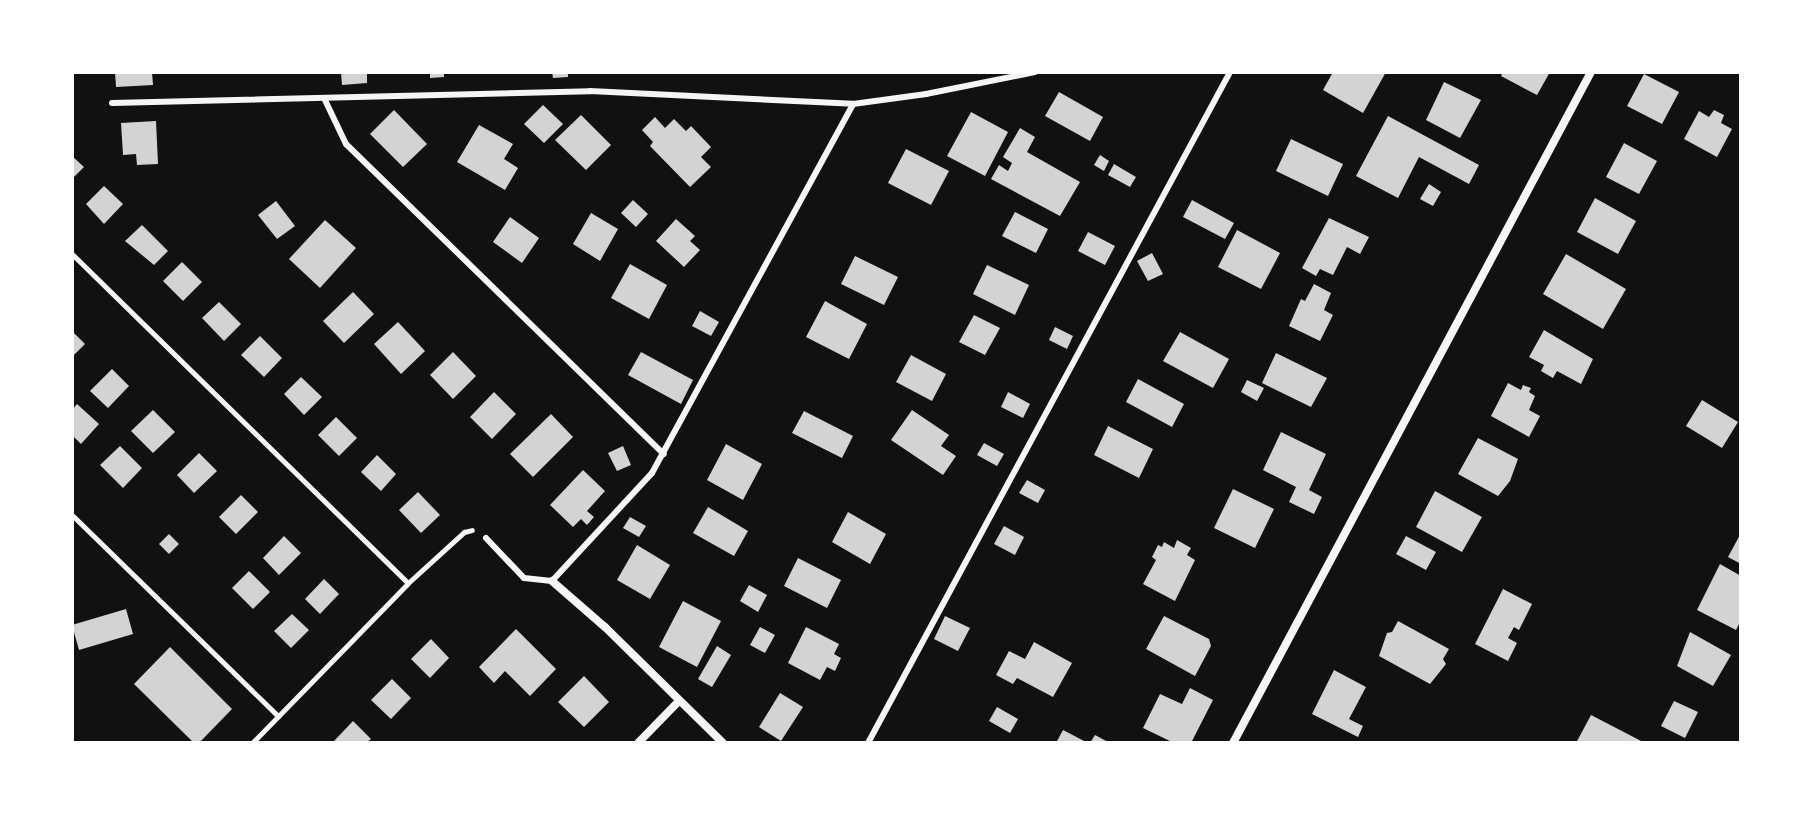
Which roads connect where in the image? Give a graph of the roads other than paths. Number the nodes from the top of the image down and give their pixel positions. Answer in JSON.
{"nodes":[{"id":1,"x":1035,"y":72,"type":"edge"},
{"id":2,"x":1230,"y":72,"type":"edge"},
{"id":3,"x":1591,"y":72,"type":"edge"},
{"id":4,"x":325,"y":100,"type":"junction"},
{"id":5,"x":112,"y":103,"type":"dead end"},
{"id":6,"x":853,"y":104,"type":"junction"},
{"id":7,"x":664,"y":454,"type":"junction"},
{"id":8,"x":486,"y":538,"type":"road end"},
{"id":9,"x":552,"y":581,"type":"junction"},
{"id":10,"x":679,"y":701,"type":"junction"},
{"id":11,"x":638,"y":743,"type":"edge"},
{"id":12,"x":723,"y":743,"type":"edge"},
{"id":13,"x":868,"y":743,"type":"edge"},
{"id":14,"x":1233,"y":743,"type":"edge"}],
"edges":[{"from":1,"to":6,"type":"lane"},
{"from":2,"to":13,"type":"lane"},
{"from":3,"to":14,"type":"street"},
{"from":4,"to":5,"type":"lane"},
{"from":4,"to":6,"type":"lane"},
{"from":4,"to":7,"type":"lane"},
{"from":6,"to":7,"type":"lane"},
{"from":7,"to":9,"type":"lane"},
{"from":8,"to":9,"type":"lane"},
{"from":9,"to":10,"type":"street"},
{"from":10,"to":11,"type":"street"},
{"from":10,"to":12,"type":"street"}]}
